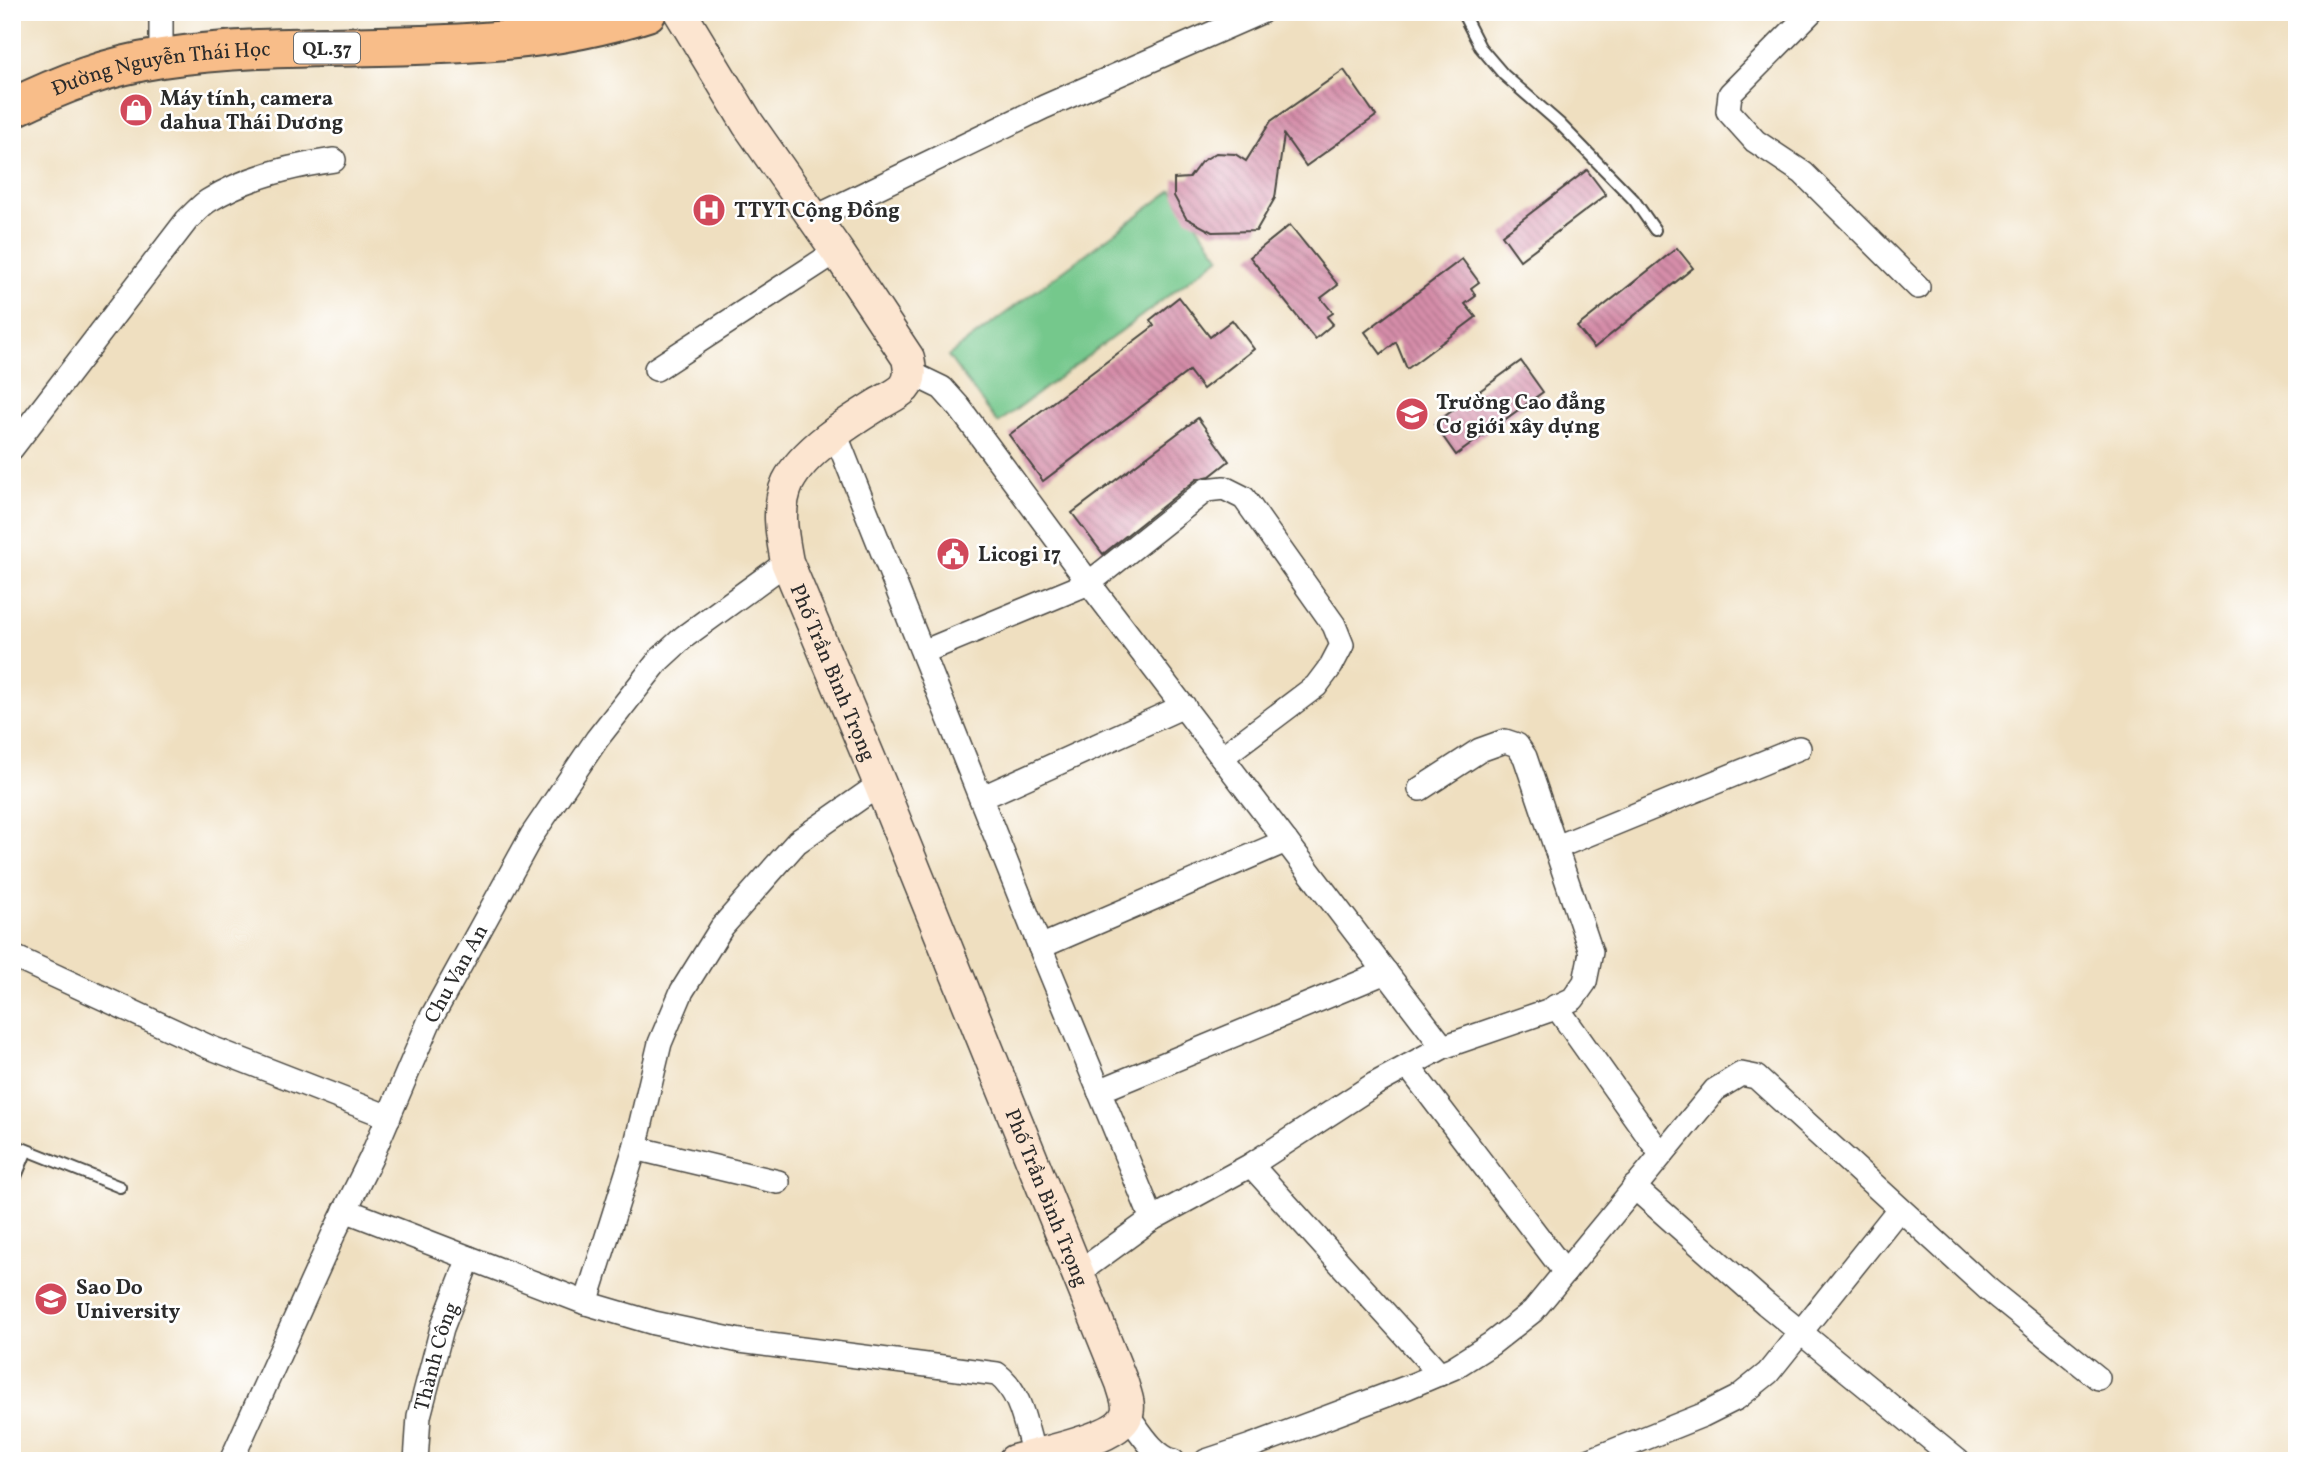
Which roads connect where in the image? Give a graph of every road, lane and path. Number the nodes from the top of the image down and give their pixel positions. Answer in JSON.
{"nodes":[{"id":1,"x":160,"y":12,"type":"edge"},
{"id":2,"x":680,"y":12,"type":"edge"},
{"id":3,"x":1261,"y":12,"type":"edge"},
{"id":4,"x":1462,"y":12,"type":"edge"},
{"id":5,"x":1811,"y":12,"type":"edge"},
{"id":6,"x":644,"y":13,"type":"edge"},
{"id":7,"x":161,"y":58,"type":"junction"},
{"id":8,"x":12,"y":108,"type":"edge"},
{"id":9,"x":334,"y":160,"type":"dead end"},
{"id":10,"x":814,"y":218,"type":"junction"},
{"id":11,"x":1655,"y":230,"type":"dead end"},
{"id":12,"x":837,"y":251,"type":"junction"},
{"id":13,"x":1918,"y":287,"type":"dead end"},
{"id":14,"x":656,"y":369,"type":"dead end"},
{"id":15,"x":911,"y":373,"type":"junction"},
{"id":16,"x":835,"y":433,"type":"junction"},
{"id":17,"x":12,"y":448,"type":"edge"},
{"id":18,"x":787,"y":562,"type":"junction"},
{"id":19,"x":1090,"y":583,"type":"junction"},
{"id":20,"x":923,"y":653,"type":"junction"},
{"id":21,"x":1184,"y":706,"type":"junction"},
{"id":22,"x":1799,"y":748,"type":"dead end"},
{"id":23,"x":1222,"y":757,"type":"junction"},
{"id":24,"x":880,"y":784,"type":"junction"},
{"id":25,"x":1420,"y":789,"type":"dead end"},
{"id":26,"x":981,"y":798,"type":"junction"},
{"id":27,"x":1286,"y":841,"type":"junction"},
{"id":28,"x":1558,"y":847,"type":"junction"},
{"id":29,"x":1040,"y":947,"type":"junction"},
{"id":30,"x":12,"y":956,"type":"edge"},
{"id":31,"x":1386,"y":972,"type":"junction"},
{"id":32,"x":1556,"y":1006,"type":"junction"},
{"id":33,"x":1443,"y":1047,"type":"junction"},
{"id":34,"x":1408,"y":1066,"type":"junction"},
{"id":35,"x":1099,"y":1091,"type":"junction"},
{"id":36,"x":389,"y":1117,"type":"junction"},
{"id":37,"x":12,"y":1144,"type":"edge"},
{"id":38,"x":635,"y":1148,"type":"junction"},
{"id":39,"x":27,"y":1150,"type":"junction"},
{"id":40,"x":1661,"y":1154,"type":"junction"},
{"id":41,"x":1251,"y":1165,"type":"junction"},
{"id":42,"x":778,"y":1182,"type":"dead end"},
{"id":43,"x":12,"y":1186,"type":"edge"},
{"id":44,"x":120,"y":1186,"type":"dead end"},
{"id":45,"x":1634,"y":1187,"type":"junction"},
{"id":46,"x":1899,"y":1209,"type":"junction"},
{"id":47,"x":345,"y":1210,"type":"junction"},
{"id":48,"x":1152,"y":1219,"type":"junction"},
{"id":49,"x":469,"y":1258,"type":"junction"},
{"id":50,"x":1565,"y":1272,"type":"junction"},
{"id":51,"x":1078,"y":1273,"type":"junction"},
{"id":52,"x":586,"y":1303,"type":"junction"},
{"id":53,"x":1801,"y":1333,"type":"junction"},
{"id":54,"x":1440,"y":1374,"type":"junction"},
{"id":55,"x":2098,"y":1378,"type":"dead end"},
{"id":56,"x":1127,"y":1414,"type":"junction"},
{"id":57,"x":1147,"y":1450,"type":"edge"},
{"id":58,"x":1254,"y":1454,"type":"edge"},
{"id":59,"x":1617,"y":1456,"type":"edge"},
{"id":60,"x":1024,"y":1458,"type":"edge"},
{"id":61,"x":231,"y":1461,"type":"edge"},
{"id":62,"x":416,"y":1461,"type":"edge"},
{"id":63,"x":1172,"y":1461,"type":"edge"},
{"id":64,"x":1206,"y":1461,"type":"edge"},
{"id":65,"x":1588,"y":1461,"type":"edge"},
{"id":66,"x":1958,"y":1461,"type":"edge"}],
"edges":[{"from":1,"to":7,"type":"street"},
{"from":2,"to":10,"type":"street"},
{"from":3,"to":10,"type":"street"},
{"from":4,"to":11,"type":"lane"},
{"from":5,"to":13,"type":"street"},
{"from":6,"to":7,"type":"highway","name":"Đường Nguyễn Thái Học","number":"QL.37"},
{"from":7,"to":8,"type":"highway","name":"Đường Nguyễn Thái Học","number":"QL.37"},
{"from":9,"to":17,"type":"street"},
{"from":10,"to":12,"type":"street"},
{"from":12,"to":14,"type":"street"},
{"from":12,"to":15,"type":"street"},
{"from":15,"to":16,"type":"street","name":"Phố Trần Bình Trọng"},
{"from":15,"to":19,"type":"street"},
{"from":16,"to":18,"type":"street","name":"Phố Trần Bình Trọng"},
{"from":16,"to":20,"type":"street"},
{"from":18,"to":24,"type":"street","name":"Phố Trần Bình Trọng"},
{"from":18,"to":36,"type":"street","name":"Chu Van An"},
{"from":19,"to":20,"type":"street"},
{"from":19,"to":21,"type":"street"},
{"from":19,"to":23,"type":"street"},
{"from":20,"to":26,"type":"street"},
{"from":21,"to":23,"type":"street"},
{"from":21,"to":26,"type":"street"},
{"from":22,"to":28,"type":"street"},
{"from":23,"to":27,"type":"street"},
{"from":24,"to":38,"type":"street"},
{"from":24,"to":51,"type":"street","name":"Phố Trần Bình Trọng"},
{"from":25,"to":28,"type":"street"},
{"from":26,"to":29,"type":"street"},
{"from":27,"to":29,"type":"street"},
{"from":27,"to":31,"type":"street"},
{"from":28,"to":32,"type":"street"},
{"from":29,"to":35,"type":"street"},
{"from":30,"to":36,"type":"street"},
{"from":31,"to":33,"type":"street"},
{"from":31,"to":35,"type":"street"},
{"from":32,"to":33,"type":"street"},
{"from":32,"to":40,"type":"street"},
{"from":33,"to":34,"type":"street"},
{"from":34,"to":41,"type":"street"},
{"from":34,"to":50,"type":"street"},
{"from":35,"to":48,"type":"street"},
{"from":36,"to":47,"type":"street","name":"Chu Van An"},
{"from":37,"to":39,"type":"lane"},
{"from":38,"to":42,"type":"street"},
{"from":38,"to":52,"type":"street"},
{"from":39,"to":43,"type":"lane"},
{"from":39,"to":44,"type":"lane"},
{"from":40,"to":45,"type":"street"},
{"from":40,"to":46,"type":"street"},
{"from":41,"to":48,"type":"street"},
{"from":41,"to":54,"type":"street"},
{"from":45,"to":50,"type":"street"},
{"from":45,"to":53,"type":"street"},
{"from":46,"to":53,"type":"street"},
{"from":46,"to":55,"type":"street"},
{"from":47,"to":49,"type":"street"},
{"from":47,"to":61,"type":"street","name":"Chu Van An"},
{"from":48,"to":51,"type":"street"},
{"from":49,"to":52,"type":"street"},
{"from":49,"to":62,"type":"street","name":"Thành Công"},
{"from":50,"to":54,"type":"street"},
{"from":51,"to":56,"type":"street","name":"Phố Trần Bình Trọng"},
{"from":52,"to":60,"type":"street"},
{"from":53,"to":59,"type":"street"},
{"from":53,"to":66,"type":"street"},
{"from":54,"to":58,"type":"street"},
{"from":56,"to":57,"type":"street"},
{"from":56,"to":60,"type":"street"},
{"from":57,"to":63,"type":"street"},
{"from":58,"to":64,"type":"street"},
{"from":59,"to":65,"type":"street"}]}
